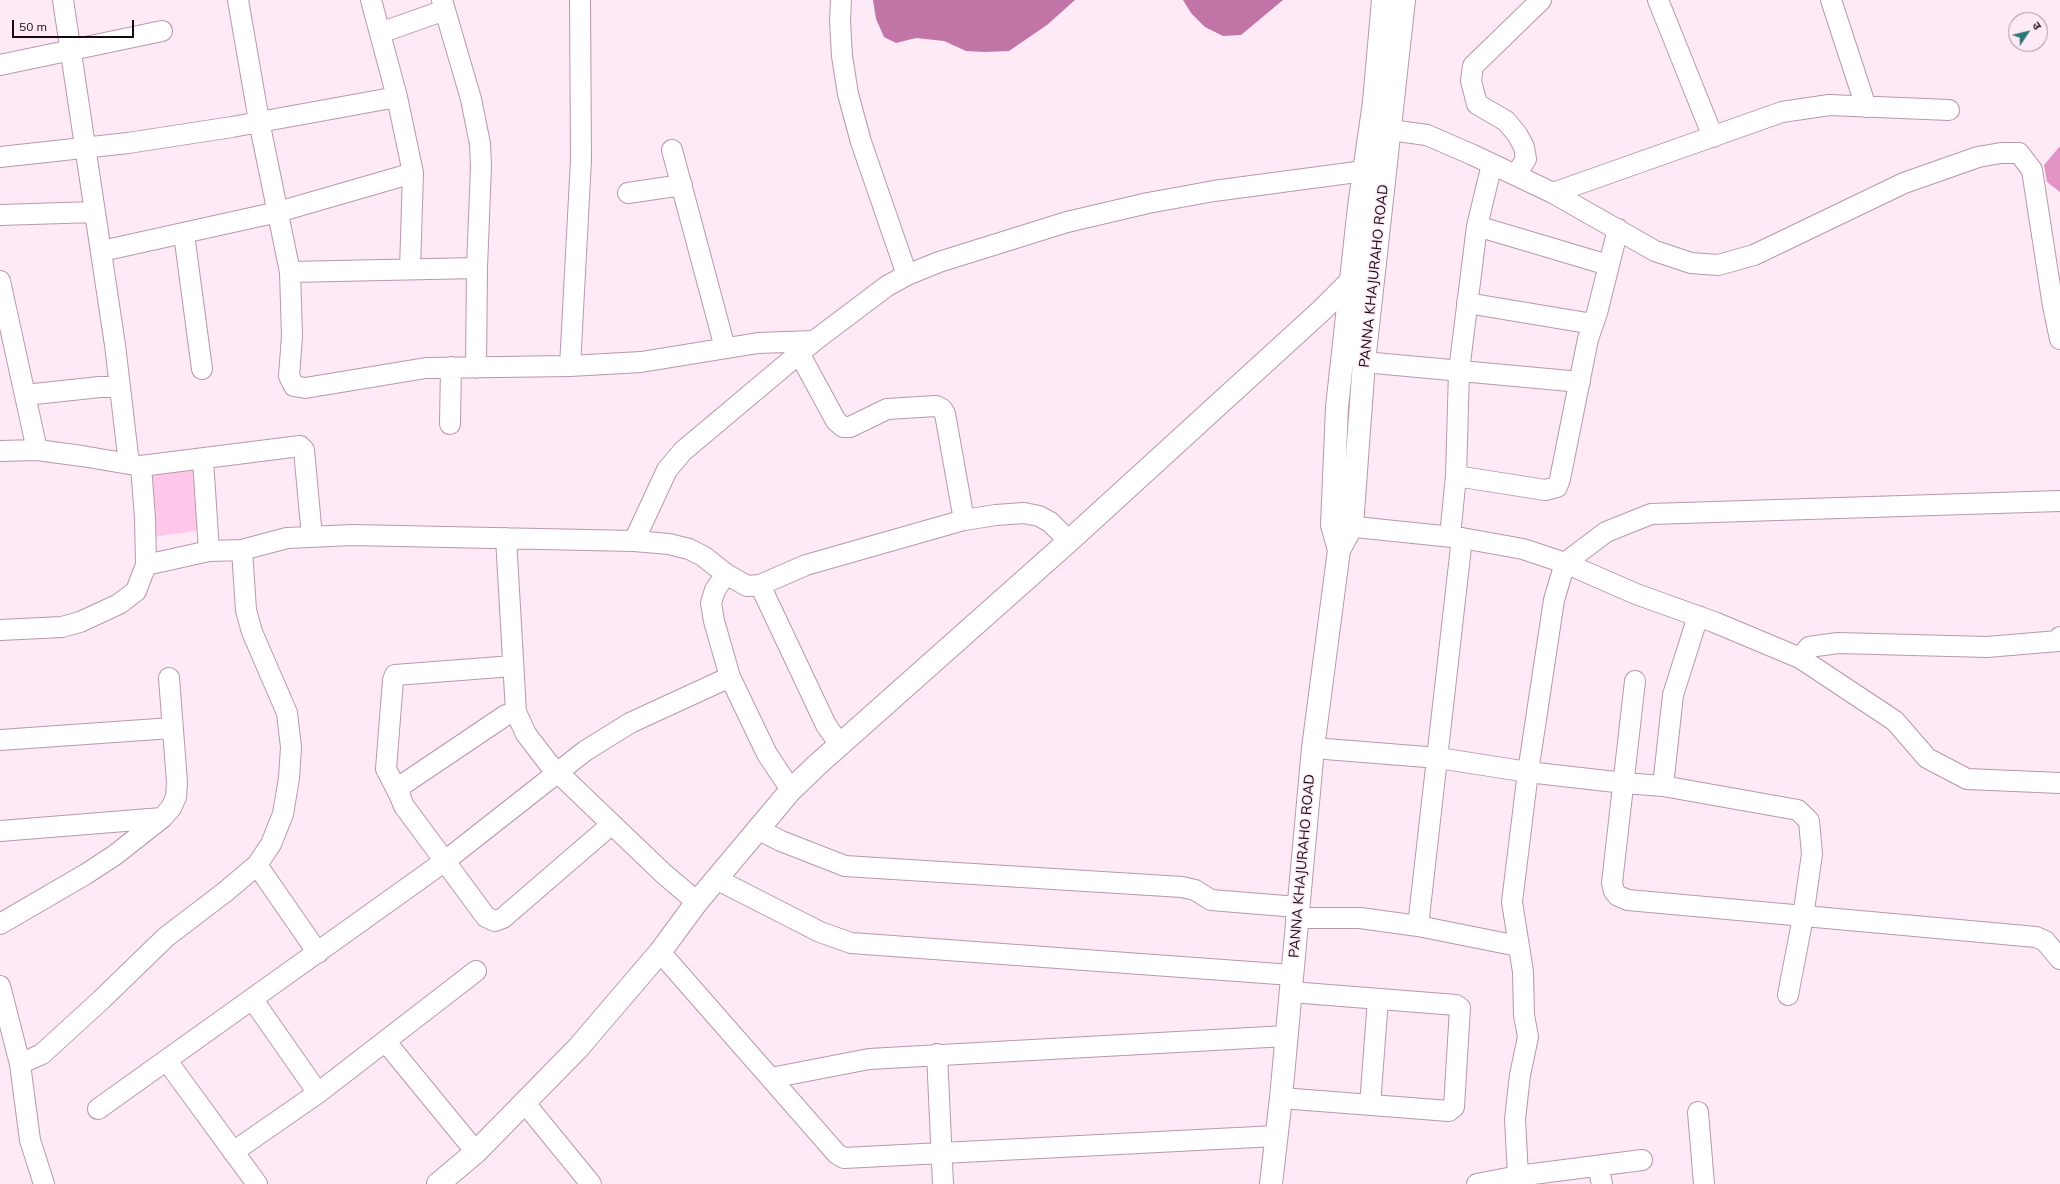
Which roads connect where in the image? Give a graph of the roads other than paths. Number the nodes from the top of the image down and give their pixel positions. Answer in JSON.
{"nodes":[{"id":1,"x":238,"y":0,"type":"edge"},
{"id":2,"x":371,"y":0,"type":"edge"},
{"id":3,"x":580,"y":0,"type":"edge"},
{"id":4,"x":841,"y":0,"type":"edge"},
{"id":5,"x":1382,"y":0,"type":"edge"},
{"id":6,"x":1404,"y":0,"type":"edge"},
{"id":7,"x":1541,"y":0,"type":"edge"},
{"id":8,"x":1658,"y":0,"type":"edge"},
{"id":9,"x":1831,"y":0,"type":"edge"},
{"id":10,"x":67,"y":1,"type":"edge"},
{"id":11,"x":443,"y":5,"type":"edge"},
{"id":12,"x":162,"y":31,"type":"dead end"},
{"id":13,"x":380,"y":33,"type":"junction"},
{"id":14,"x":70,"y":50,"type":"junction"},
{"id":15,"x":0,"y":65,"type":"edge"},
{"id":16,"x":398,"y":97,"type":"junction"},
{"id":17,"x":1866,"y":107,"type":"junction"},
{"id":18,"x":1949,"y":110,"type":"dead end"},
{"id":19,"x":259,"y":121,"type":"junction"},
{"id":20,"x":1390,"y":130,"type":"junction"},
{"id":21,"x":1713,"y":137,"type":"junction"},
{"id":22,"x":85,"y":147,"type":"junction"},
{"id":23,"x":672,"y":150,"type":"dead end"},
{"id":24,"x":0,"y":158,"type":"edge"},
{"id":25,"x":1492,"y":164,"type":"junction"},
{"id":26,"x":1364,"y":171,"type":"junction"},
{"id":27,"x":414,"y":173,"type":"junction"},
{"id":28,"x":1516,"y":175,"type":"junction"},
{"id":29,"x":682,"y":184,"type":"junction"},
{"id":30,"x":628,"y":192,"type":"dead end"},
{"id":31,"x":1553,"y":193,"type":"junction"},
{"id":32,"x":95,"y":212,"type":"junction"},
{"id":33,"x":278,"y":212,"type":"junction"},
{"id":34,"x":0,"y":215,"type":"edge"},
{"id":35,"x":1477,"y":226,"type":"junction"},
{"id":36,"x":1618,"y":230,"type":"junction"},
{"id":37,"x":184,"y":234,"type":"junction"},
{"id":38,"x":102,"y":251,"type":"junction"},
{"id":39,"x":1608,"y":265,"type":"junction"},
{"id":40,"x":410,"y":268,"type":"junction"},
{"id":41,"x":477,"y":268,"type":"junction"},
{"id":42,"x":290,"y":272,"type":"junction"},
{"id":43,"x":907,"y":274,"type":"junction"},
{"id":44,"x":0,"y":281,"type":"edge"},
{"id":45,"x":1351,"y":281,"type":"junction"},
{"id":46,"x":1467,"y":302,"type":"junction"},
{"id":47,"x":1593,"y":324,"type":"junction"},
{"id":48,"x":6,"y":329,"type":"edge"},
{"id":49,"x":2060,"y":339,"type":"edge"},
{"id":50,"x":807,"y":347,"type":"junction"},
{"id":51,"x":725,"y":348,"type":"junction"},
{"id":52,"x":1364,"y":362,"type":"junction"},
{"id":53,"x":570,"y":366,"type":"junction"},
{"id":54,"x":451,"y":367,"type":"junction"},
{"id":55,"x":476,"y":368,"type":"junction"},
{"id":56,"x":202,"y":369,"type":"dead end"},
{"id":57,"x":1459,"y":371,"type":"junction"},
{"id":58,"x":1580,"y":382,"type":"junction"},
{"id":59,"x":120,"y":387,"type":"junction"},
{"id":60,"x":25,"y":395,"type":"junction"},
{"id":61,"x":450,"y":424,"type":"dead end"},
{"id":62,"x":0,"y":450,"type":"edge"},
{"id":63,"x":37,"y":450,"type":"junction"},
{"id":64,"x":203,"y":460,"type":"junction"},
{"id":65,"x":135,"y":465,"type":"junction"},
{"id":66,"x":1456,"y":476,"type":"junction"},
{"id":67,"x":2060,"y":501,"type":"edge"},
{"id":68,"x":964,"y":520,"type":"junction"},
{"id":69,"x":1342,"y":526,"type":"junction"},
{"id":70,"x":312,"y":537,"type":"junction"},
{"id":71,"x":1456,"y":537,"type":"junction"},
{"id":72,"x":506,"y":538,"type":"junction"},
{"id":73,"x":634,"y":541,"type":"junction"},
{"id":74,"x":1069,"y":541,"type":"junction"},
{"id":75,"x":242,"y":550,"type":"junction"},
{"id":76,"x":209,"y":551,"type":"junction"},
{"id":77,"x":1565,"y":563,"type":"junction"},
{"id":78,"x":146,"y":565,"type":"junction"},
{"id":79,"x":726,"y":574,"type":"junction"},
{"id":80,"x":760,"y":585,"type":"junction"},
{"id":81,"x":1698,"y":616,"type":"junction"},
{"id":82,"x":0,"y":630,"type":"edge"},
{"id":83,"x":2060,"y":637,"type":"edge"},
{"id":84,"x":1800,"y":658,"type":"junction"},
{"id":85,"x":512,"y":666,"type":"junction"},
{"id":86,"x":730,"y":677,"type":"junction"},
{"id":87,"x":169,"y":678,"type":"dead end"},
{"id":88,"x":1635,"y":681,"type":"dead end"},
{"id":89,"x":516,"y":712,"type":"junction"},
{"id":90,"x":172,"y":728,"type":"junction"},
{"id":91,"x":0,"y":740,"type":"edge"},
{"id":92,"x":840,"y":745,"type":"junction"},
{"id":93,"x":1313,"y":748,"type":"junction"},
{"id":94,"x":1439,"y":758,"type":"junction"},
{"id":95,"x":1528,"y":772,"type":"junction"},
{"id":96,"x":559,"y":773,"type":"junction"},
{"id":97,"x":2060,"y":783,"type":"edge"},
{"id":98,"x":1624,"y":784,"type":"junction"},
{"id":99,"x":1663,"y":786,"type":"junction"},
{"id":100,"x":791,"y":790,"type":"junction"},
{"id":101,"x":399,"y":794,"type":"junction"},
{"id":102,"x":162,"y":818,"type":"junction"},
{"id":103,"x":612,"y":824,"type":"junction"},
{"id":104,"x":757,"y":829,"type":"junction"},
{"id":105,"x":0,"y":831,"type":"edge"},
{"id":106,"x":445,"y":861,"type":"junction"},
{"id":107,"x":257,"y":865,"type":"junction"},
{"id":108,"x":716,"y":879,"type":"junction"},
{"id":109,"x":697,"y":902,"type":"junction"},
{"id":110,"x":1297,"y":912,"type":"junction"},
{"id":111,"x":1803,"y":917,"type":"junction"},
{"id":112,"x":0,"y":924,"type":"edge"},
{"id":113,"x":1418,"y":926,"type":"junction"},
{"id":114,"x":1518,"y":946,"type":"junction"},
{"id":115,"x":660,"y":952,"type":"junction"},
{"id":116,"x":318,"y":953,"type":"junction"},
{"id":117,"x":2060,"y":959,"type":"edge"},
{"id":118,"x":476,"y":971,"type":"dead end"},
{"id":119,"x":1291,"y":984,"type":"junction"},
{"id":120,"x":0,"y":986,"type":"edge"},
{"id":121,"x":1788,"y":995,"type":"dead end"},
{"id":122,"x":1378,"y":999,"type":"junction"},
{"id":123,"x":253,"y":1000,"type":"junction"},
{"id":124,"x":1286,"y":1036,"type":"junction"},
{"id":125,"x":385,"y":1041,"type":"junction"},
{"id":126,"x":938,"y":1054,"type":"junction"},
{"id":127,"x":167,"y":1061,"type":"junction"},
{"id":128,"x":20,"y":1064,"type":"junction"},
{"id":129,"x":771,"y":1078,"type":"junction"},
{"id":130,"x":318,"y":1093,"type":"junction"},
{"id":131,"x":1281,"y":1098,"type":"junction"},
{"id":132,"x":524,"y":1102,"type":"junction"},
{"id":133,"x":1370,"y":1105,"type":"junction"},
{"id":134,"x":98,"y":1109,"type":"dead end"},
{"id":135,"x":1698,"y":1112,"type":"dead end"},
{"id":136,"x":1276,"y":1136,"type":"junction"},
{"id":137,"x":233,"y":1152,"type":"junction"},
{"id":138,"x":476,"y":1152,"type":"junction"},
{"id":139,"x":940,"y":1152,"type":"junction"},
{"id":140,"x":1642,"y":1160,"type":"dead end"},
{"id":141,"x":1600,"y":1175,"type":"edge"},
{"id":142,"x":1511,"y":1179,"type":"edge"},
{"id":143,"x":44,"y":1184,"type":"edge"},
{"id":144,"x":257,"y":1184,"type":"edge"},
{"id":145,"x":438,"y":1184,"type":"edge"},
{"id":146,"x":591,"y":1184,"type":"edge"},
{"id":147,"x":943,"y":1184,"type":"edge"},
{"id":148,"x":1271,"y":1184,"type":"edge"},
{"id":149,"x":1476,"y":1184,"type":"edge"},
{"id":150,"x":1704,"y":1184,"type":"edge"}],
"edges":[{"from":1,"to":19,"type":"street"},
{"from":2,"to":13,"type":"street"},
{"from":3,"to":53,"type":"street"},
{"from":4,"to":43,"type":"street"},
{"from":5,"to":26,"type":"main road","name":"PANNA KHAJURAHO ROAD"},
{"from":6,"to":20,"type":"main road","name":"PANNA KHAJURAHO ROAD"},
{"from":7,"to":28,"type":"street"},
{"from":8,"to":21,"type":"street"},
{"from":9,"to":17,"type":"street"},
{"from":10,"to":14,"type":"street"},
{"from":11,"to":13,"type":"street"},
{"from":11,"to":41,"type":"street"},
{"from":12,"to":14,"type":"street"},
{"from":13,"to":16,"type":"street"},
{"from":14,"to":15,"type":"street"},
{"from":14,"to":22,"type":"street"},
{"from":16,"to":19,"type":"street"},
{"from":16,"to":27,"type":"street"},
{"from":17,"to":18,"type":"street"},
{"from":17,"to":21,"type":"street"},
{"from":19,"to":22,"type":"street"},
{"from":19,"to":33,"type":"street"},
{"from":20,"to":25,"type":"street"},
{"from":20,"to":52,"type":"main road","name":"PANNA KHAJURAHO ROAD"},
{"from":21,"to":31,"type":"street"},
{"from":22,"to":24,"type":"street"},
{"from":22,"to":32,"type":"street"},
{"from":23,"to":29,"type":"street"},
{"from":25,"to":28,"type":"street"},
{"from":25,"to":35,"type":"street"},
{"from":26,"to":43,"type":"street"},
{"from":26,"to":45,"type":"main road","name":"PANNA KHAJURAHO ROAD"},
{"from":27,"to":33,"type":"street"},
{"from":27,"to":40,"type":"street"},
{"from":28,"to":31,"type":"street"},
{"from":29,"to":30,"type":"street"},
{"from":29,"to":51,"type":"street"},
{"from":31,"to":36,"type":"street"},
{"from":32,"to":34,"type":"street"},
{"from":32,"to":38,"type":"street"},
{"from":33,"to":37,"type":"street"},
{"from":33,"to":42,"type":"street"},
{"from":35,"to":39,"type":"street"},
{"from":35,"to":46,"type":"street"},
{"from":36,"to":39,"type":"street"},
{"from":36,"to":49,"type":"street"},
{"from":37,"to":38,"type":"street"},
{"from":37,"to":56,"type":"street"},
{"from":38,"to":59,"type":"street"},
{"from":39,"to":47,"type":"street"},
{"from":40,"to":41,"type":"street"},
{"from":40,"to":42,"type":"street"},
{"from":41,"to":55,"type":"street"},
{"from":42,"to":54,"type":"street"},
{"from":43,"to":50,"type":"street"},
{"from":44,"to":48,"type":"street"},
{"from":45,"to":69,"type":"main road","name":"PANNA KHAJURAHO ROAD"},
{"from":45,"to":74,"type":"main road"},
{"from":46,"to":47,"type":"street"},
{"from":46,"to":57,"type":"street"},
{"from":47,"to":58,"type":"street"},
{"from":48,"to":60,"type":"street"},
{"from":50,"to":51,"type":"street"},
{"from":50,"to":68,"type":"street"},
{"from":50,"to":73,"type":"street"},
{"from":51,"to":53,"type":"street"},
{"from":52,"to":57,"type":"street"},
{"from":52,"to":69,"type":"main road","name":"PANNA KHAJURAHO ROAD"},
{"from":53,"to":55,"type":"street"},
{"from":54,"to":55,"type":"street"},
{"from":54,"to":61,"type":"street"},
{"from":57,"to":58,"type":"street"},
{"from":57,"to":66,"type":"street"},
{"from":58,"to":66,"type":"street"},
{"from":59,"to":60,"type":"street"},
{"from":59,"to":65,"type":"street"},
{"from":60,"to":63,"type":"street"},
{"from":62,"to":63,"type":"street"},
{"from":63,"to":65,"type":"street"},
{"from":64,"to":65,"type":"street"},
{"from":64,"to":70,"type":"street"},
{"from":64,"to":76,"type":"street"},
{"from":65,"to":78,"type":"street"},
{"from":66,"to":71,"type":"street"},
{"from":67,"to":77,"type":"street"},
{"from":68,"to":74,"type":"street"},
{"from":68,"to":80,"type":"street"},
{"from":69,"to":71,"type":"street"},
{"from":69,"to":93,"type":"main road","name":"PANNA KHAJURAHO ROAD"},
{"from":70,"to":72,"type":"street"},
{"from":70,"to":75,"type":"street"},
{"from":71,"to":77,"type":"street"},
{"from":71,"to":94,"type":"street"},
{"from":72,"to":73,"type":"street"},
{"from":72,"to":85,"type":"street"},
{"from":73,"to":79,"type":"street"},
{"from":74,"to":92,"type":"main road"},
{"from":75,"to":76,"type":"street"},
{"from":75,"to":107,"type":"street"},
{"from":76,"to":78,"type":"street"},
{"from":77,"to":81,"type":"street"},
{"from":77,"to":95,"type":"street"},
{"from":78,"to":82,"type":"street"},
{"from":79,"to":80,"type":"street"},
{"from":79,"to":86,"type":"street"},
{"from":80,"to":92,"type":"street"},
{"from":81,"to":84,"type":"street"},
{"from":81,"to":99,"type":"street"},
{"from":83,"to":84,"type":"street"},
{"from":84,"to":97,"type":"street"},
{"from":85,"to":89,"type":"street"},
{"from":85,"to":101,"type":"street"},
{"from":86,"to":96,"type":"street"},
{"from":86,"to":100,"type":"street"},
{"from":87,"to":90,"type":"street"},
{"from":88,"to":98,"type":"street"},
{"from":89,"to":96,"type":"street"},
{"from":89,"to":101,"type":"street"},
{"from":90,"to":91,"type":"street"},
{"from":90,"to":102,"type":"street"},
{"from":92,"to":100,"type":"main road"},
{"from":93,"to":94,"type":"street"},
{"from":93,"to":110,"type":"main road","name":"PANNA KHAJURAHO ROAD"},
{"from":94,"to":95,"type":"street"},
{"from":94,"to":113,"type":"street"},
{"from":95,"to":98,"type":"street"},
{"from":95,"to":114,"type":"street"},
{"from":96,"to":103,"type":"street"},
{"from":96,"to":106,"type":"street"},
{"from":98,"to":99,"type":"street"},
{"from":98,"to":111,"type":"street"},
{"from":99,"to":111,"type":"street"},
{"from":100,"to":104,"type":"main road"},
{"from":101,"to":106,"type":"street"},
{"from":102,"to":105,"type":"street"},
{"from":102,"to":112,"type":"street"},
{"from":103,"to":106,"type":"street"},
{"from":103,"to":109,"type":"street"},
{"from":104,"to":108,"type":"main road"},
{"from":104,"to":110,"type":"street"},
{"from":106,"to":116,"type":"street"},
{"from":107,"to":116,"type":"street"},
{"from":107,"to":128,"type":"street"},
{"from":108,"to":109,"type":"main road"},
{"from":108,"to":119,"type":"street"},
{"from":109,"to":115,"type":"main road"},
{"from":110,"to":113,"type":"street"},
{"from":110,"to":119,"type":"main road","name":"PANNA KHAJURAHO ROAD"},
{"from":111,"to":117,"type":"street"},
{"from":111,"to":121,"type":"street"},
{"from":113,"to":114,"type":"street"},
{"from":114,"to":142,"type":"street"},
{"from":115,"to":129,"type":"street"},
{"from":115,"to":132,"type":"main road"},
{"from":116,"to":123,"type":"street"},
{"from":118,"to":125,"type":"street"},
{"from":119,"to":122,"type":"street"},
{"from":119,"to":124,"type":"main road","name":"PANNA KHAJURAHO ROAD"},
{"from":120,"to":128,"type":"street"},
{"from":122,"to":133,"type":"street"},
{"from":122,"to":133,"type":"street"},
{"from":123,"to":127,"type":"street"},
{"from":123,"to":130,"type":"street"},
{"from":124,"to":126,"type":"street"},
{"from":124,"to":131,"type":"main road","name":"PANNA KHAJURAHO ROAD"},
{"from":125,"to":130,"type":"street"},
{"from":125,"to":138,"type":"street"},
{"from":126,"to":129,"type":"street"},
{"from":126,"to":139,"type":"street"},
{"from":127,"to":134,"type":"street"},
{"from":127,"to":137,"type":"street"},
{"from":128,"to":143,"type":"street"},
{"from":129,"to":139,"type":"street"},
{"from":130,"to":137,"type":"street"},
{"from":131,"to":133,"type":"street"},
{"from":131,"to":136,"type":"main road","name":"PANNA KHAJURAHO ROAD"},
{"from":132,"to":138,"type":"main road"},
{"from":132,"to":146,"type":"street"},
{"from":135,"to":150,"type":"street"},
{"from":136,"to":139,"type":"street"},
{"from":136,"to":148,"type":"main road","name":"PANNA KHAJURAHO ROAD"},
{"from":137,"to":144,"type":"street"},
{"from":138,"to":145,"type":"main road"},
{"from":139,"to":147,"type":"street"},
{"from":140,"to":141,"type":"street"},
{"from":141,"to":142,"type":"street"},
{"from":142,"to":149,"type":"street"}]}
